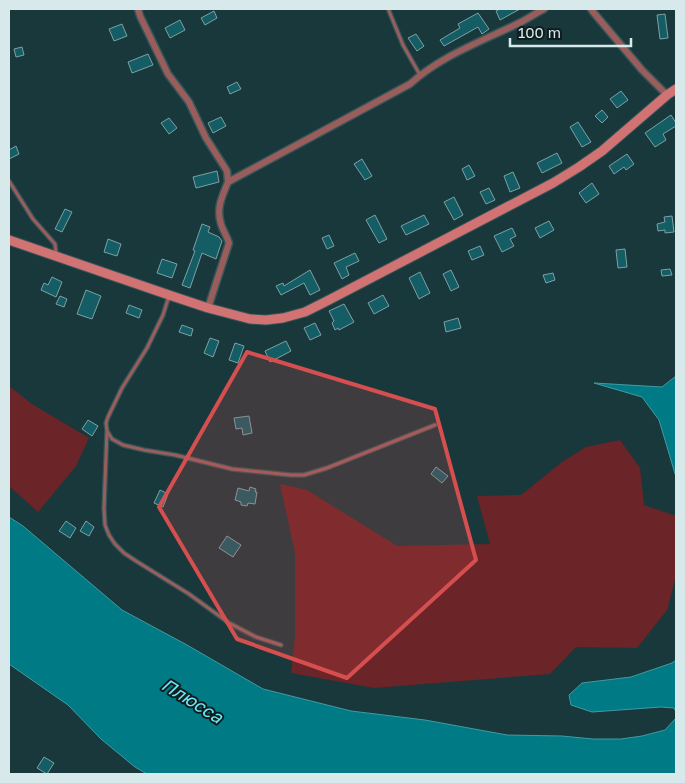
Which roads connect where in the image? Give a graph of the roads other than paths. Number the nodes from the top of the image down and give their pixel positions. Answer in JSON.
{"nodes":[{"id":1,"x":138,"y":9,"type":"edge"},
{"id":2,"x":544,"y":9,"type":"edge"},
{"id":3,"x":591,"y":9,"type":"edge"},
{"id":4,"x":389,"y":11,"type":"dead end"},
{"id":5,"x":420,"y":75,"type":"junction"},
{"id":6,"x":676,"y":89,"type":"edge"},
{"id":7,"x":667,"y":95,"type":"junction"},
{"id":8,"x":9,"y":181,"type":"edge"},
{"id":9,"x":228,"y":182,"type":"junction"},
{"id":10,"x":9,"y":240,"type":"edge"},
{"id":11,"x":56,"y":256,"type":"junction"},
{"id":12,"x":169,"y":296,"type":"junction"},
{"id":13,"x":208,"y":308,"type":"junction"},
{"id":14,"x":435,"y":425,"type":"dead end"},
{"id":15,"x":107,"y":430,"type":"junction"},
{"id":16,"x":281,"y":644,"type":"dead end"}],
"edges":[{"from":1,"to":9,"type":"street"},
{"from":2,"to":5,"type":"street"},
{"from":3,"to":7,"type":"street"},
{"from":4,"to":5,"type":"lane"},
{"from":5,"to":9,"type":"street"},
{"from":6,"to":7,"type":"street"},
{"from":7,"to":13,"type":"street"},
{"from":8,"to":11,"type":"lane"},
{"from":9,"to":13,"type":"street"},
{"from":10,"to":11,"type":"street"},
{"from":11,"to":12,"type":"street"},
{"from":12,"to":13,"type":"street"},
{"from":12,"to":15,"type":"lane"},
{"from":14,"to":15,"type":"lane"},
{"from":15,"to":16,"type":"lane"}]}
